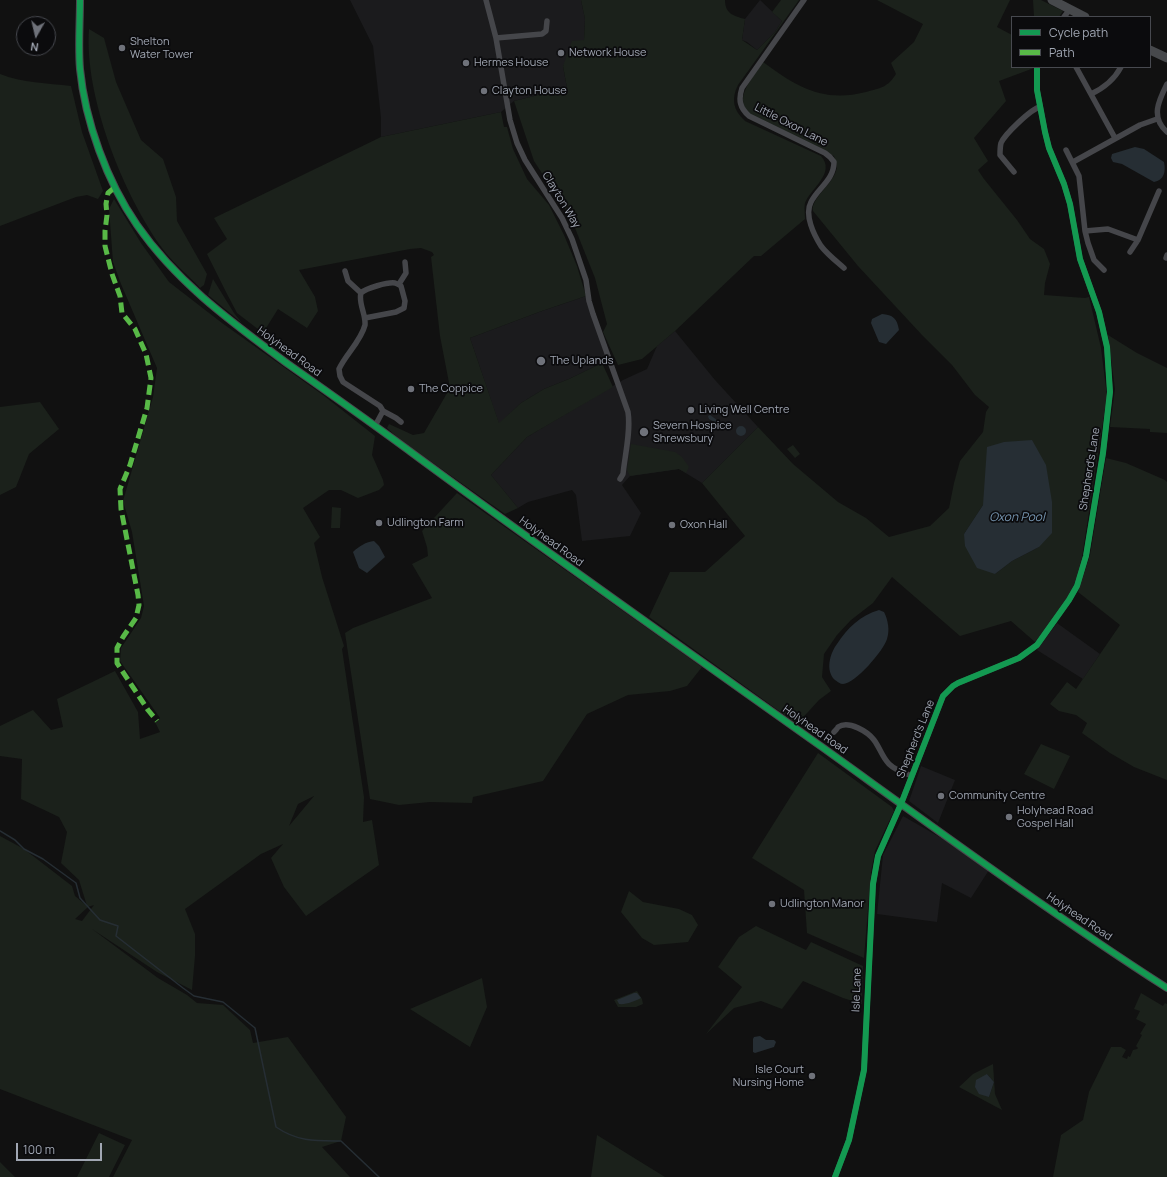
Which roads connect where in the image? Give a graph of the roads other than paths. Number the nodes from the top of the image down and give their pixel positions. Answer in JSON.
{"nodes":[{"id":1,"x":80,"y":0,"type":"edge"},
{"id":2,"x":486,"y":0,"type":"edge"},
{"id":3,"x":804,"y":0,"type":"edge"},
{"id":4,"x":1052,"y":0,"type":"edge"},
{"id":5,"x":1070,"y":9,"type":"junction"},
{"id":6,"x":1065,"y":16,"type":"edge"},
{"id":7,"x":1083,"y":16,"type":"edge"},
{"id":8,"x":547,"y":21,"type":"dead end"},
{"id":9,"x":496,"y":38,"type":"junction"},
{"id":10,"x":1151,"y":50,"type":"edge"},
{"id":11,"x":1167,"y":58,"type":"edge"},
{"id":12,"x":1037,"y":68,"type":"edge"},
{"id":13,"x":1077,"y":68,"type":"edge"},
{"id":14,"x":1120,"y":68,"type":"edge"},
{"id":15,"x":1167,"y":84,"type":"edge"},
{"id":16,"x":1090,"y":94,"type":"junction"},
{"id":17,"x":1040,"y":107,"type":"junction"},
{"id":18,"x":1157,"y":119,"type":"junction"},
{"id":19,"x":1167,"y":132,"type":"edge"},
{"id":20,"x":1115,"y":138,"type":"junction"},
{"id":21,"x":1066,"y":150,"type":"dead end"},
{"id":22,"x":1072,"y":162,"type":"junction"},
{"id":23,"x":1014,"y":172,"type":"dead end"},
{"id":24,"x":1159,"y":191,"type":"dead end"},
{"id":25,"x":1086,"y":232,"type":"junction"},
{"id":26,"x":1138,"y":240,"type":"junction"},
{"id":27,"x":1130,"y":252,"type":"dead end"},
{"id":28,"x":405,"y":262,"type":"dead end"},
{"id":29,"x":844,"y":268,"type":"dead end"},
{"id":30,"x":1104,"y":270,"type":"dead end"},
{"id":31,"x":345,"y":271,"type":"dead end"},
{"id":32,"x":399,"y":284,"type":"junction"},
{"id":33,"x":361,"y":293,"type":"junction"},
{"id":34,"x":365,"y":318,"type":"junction"},
{"id":35,"x":383,"y":411,"type":"junction"},
{"id":36,"x":401,"y":422,"type":"dead end"},
{"id":37,"x":375,"y":426,"type":"junction"},
{"id":38,"x":620,"y":479,"type":"dead end"},
{"id":39,"x":832,"y":723,"type":"dead end"},
{"id":40,"x":912,"y":776,"type":"junction"},
{"id":41,"x":901,"y":804,"type":"junction"},
{"id":42,"x":1167,"y":988,"type":"edge"},
{"id":43,"x":835,"y":1177,"type":"edge"}],
"edges":[{"from":1,"to":37,"type":"main road","name":"Holyhead Road"},
{"from":2,"to":9,"type":"street","name":"Clayton Way"},
{"from":3,"to":29,"type":"street","name":"Little Oxon Lane"},
{"from":4,"to":5,"type":"main road"},
{"from":5,"to":6,"type":"street"},
{"from":5,"to":7,"type":"main road"},
{"from":8,"to":9,"type":"street"},
{"from":9,"to":38,"type":"street","name":"Clayton Way"},
{"from":10,"to":11,"type":"main road"},
{"from":12,"to":17,"type":"street","name":"Shepherd's Lane"},
{"from":13,"to":16,"type":"street"},
{"from":14,"to":16,"type":"street"},
{"from":15,"to":18,"type":"street"},
{"from":16,"to":20,"type":"street"},
{"from":17,"to":23,"type":"street"},
{"from":17,"to":40,"type":"street","name":"Shepherd's Lane"},
{"from":18,"to":19,"type":"street"},
{"from":18,"to":20,"type":"street"},
{"from":20,"to":22,"type":"street"},
{"from":21,"to":22,"type":"street"},
{"from":22,"to":25,"type":"street"},
{"from":24,"to":26,"type":"street"},
{"from":25,"to":26,"type":"street"},
{"from":25,"to":30,"type":"street"},
{"from":26,"to":27,"type":"street"},
{"from":28,"to":32,"type":"street"},
{"from":31,"to":33,"type":"street"},
{"from":32,"to":33,"type":"street"},
{"from":32,"to":34,"type":"street"},
{"from":33,"to":34,"type":"street"},
{"from":34,"to":35,"type":"street"},
{"from":35,"to":36,"type":"street"},
{"from":35,"to":37,"type":"street"},
{"from":37,"to":41,"type":"main road","name":"Holyhead Road"},
{"from":39,"to":40,"type":"street"},
{"from":40,"to":41,"type":"street","name":"Shepherd's Lane"},
{"from":41,"to":42,"type":"main road","name":"Holyhead Road"},
{"from":41,"to":43,"type":"street","name":"Isle Lane"}]}
